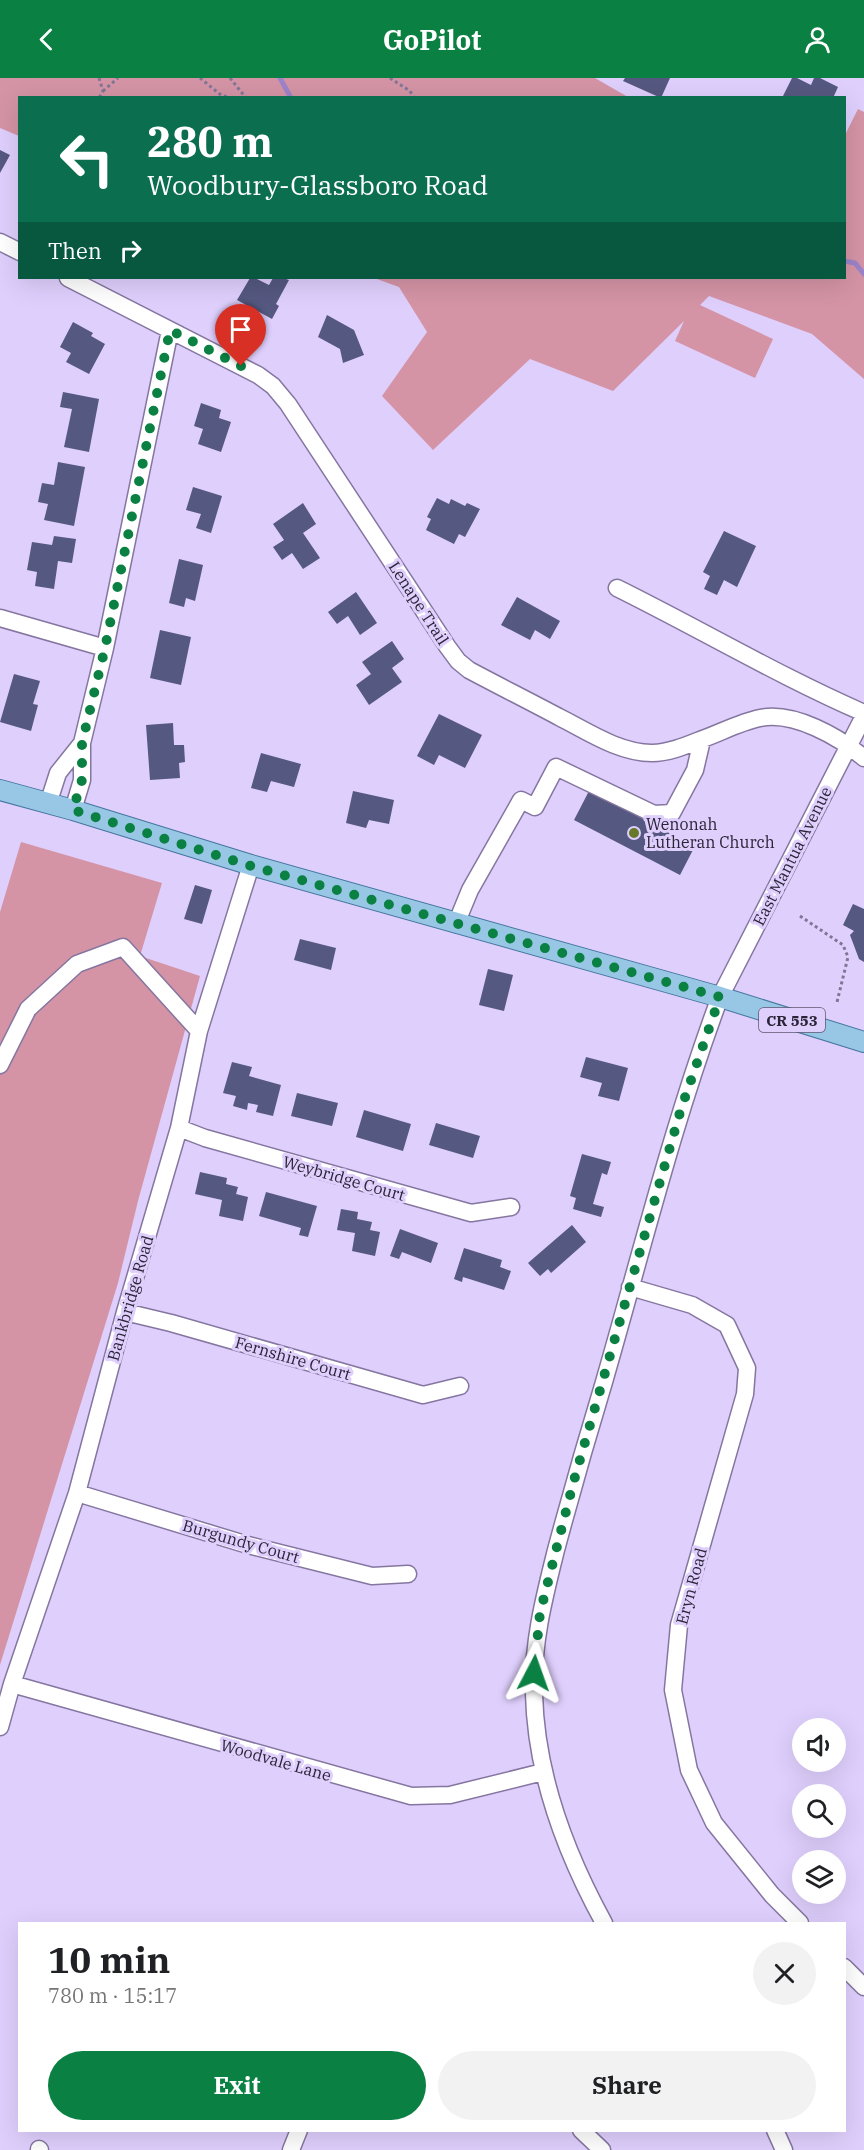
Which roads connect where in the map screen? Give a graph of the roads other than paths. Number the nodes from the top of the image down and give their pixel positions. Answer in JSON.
{"nodes":[{"id":1,"x":0,"y":242,"type":"edge"},
{"id":2,"x":18,"y":251,"type":"edge"},
{"id":3,"x":70,"y":279,"type":"edge"},
{"id":4,"x":170,"y":330,"type":"junction"},
{"id":5,"x":617,"y":588,"type":"dead end"},
{"id":6,"x":0,"y":618,"type":"edge"},
{"id":7,"x":105,"y":648,"type":"junction"},
{"id":8,"x":864,"y":715,"type":"edge"},
{"id":9,"x":702,"y":740,"type":"junction"},
{"id":10,"x":82,"y":743,"type":"junction"},
{"id":11,"x":848,"y":745,"type":"junction"},
{"id":12,"x":864,"y":758,"type":"edge"},
{"id":13,"x":0,"y":790,"type":"edge"},
{"id":14,"x":48,"y":804,"type":"junction"},
{"id":15,"x":73,"y":810,"type":"junction"},
{"id":16,"x":251,"y":866,"type":"junction"},
{"id":17,"x":456,"y":924,"type":"junction"},
{"id":18,"x":720,"y":997,"type":"junction"},
{"id":19,"x":199,"y":1031,"type":"junction"},
{"id":20,"x":864,"y":1042,"type":"edge"},
{"id":21,"x":0,"y":1065,"type":"edge"},
{"id":22,"x":180,"y":1128,"type":"junction"},
{"id":23,"x":511,"y":1207,"type":"dead end"},
{"id":24,"x":630,"y":1287,"type":"junction"},
{"id":25,"x":125,"y":1312,"type":"junction"},
{"id":26,"x":460,"y":1386,"type":"dead end"},
{"id":27,"x":77,"y":1493,"type":"junction"},
{"id":28,"x":408,"y":1574,"type":"dead end"},
{"id":29,"x":12,"y":1684,"type":"junction"},
{"id":30,"x":0,"y":1727,"type":"edge"},
{"id":31,"x":543,"y":1772,"type":"junction"},
{"id":32,"x":603,"y":1922,"type":"edge"},
{"id":33,"x":799,"y":1922,"type":"edge"},
{"id":34,"x":846,"y":1970,"type":"edge"},
{"id":35,"x":864,"y":1987,"type":"edge"},
{"id":36,"x":298,"y":2132,"type":"edge"},
{"id":37,"x":583,"y":2132,"type":"edge"},
{"id":38,"x":776,"y":2132,"type":"edge"},
{"id":39,"x":291,"y":2150,"type":"edge"},
{"id":40,"x":602,"y":2150,"type":"edge"},
{"id":41,"x":784,"y":2150,"type":"edge"}],
"edges":[{"from":1,"to":2,"type":"street"},
{"from":3,"to":4,"type":"street","name":"Lenape Trail"},
{"from":4,"to":7,"type":"street"},
{"from":4,"to":9,"type":"street","name":"Lenape Trail"},
{"from":5,"to":8,"type":"street"},
{"from":6,"to":7,"type":"street"},
{"from":7,"to":10,"type":"street"},
{"from":8,"to":11,"type":"street","name":"East Mantua Avenue"},
{"from":9,"to":11,"type":"street","name":"Lenape Trail"},
{"from":9,"to":17,"type":"street"},
{"from":10,"to":14,"type":"street"},
{"from":10,"to":15,"type":"street"},
{"from":11,"to":12,"type":"street","name":"Lenape Trail"},
{"from":11,"to":18,"type":"street","name":"East Mantua Avenue"},
{"from":13,"to":14,"type":"main road","number":"CR 553"},
{"from":14,"to":15,"type":"main road","number":"CR 553"},
{"from":15,"to":16,"type":"main road","number":"CR 553"},
{"from":16,"to":17,"type":"main road","number":"CR 553"},
{"from":16,"to":19,"type":"street","name":"Bankbridge Road"},
{"from":17,"to":18,"type":"main road","number":"CR 553"},
{"from":18,"to":20,"type":"main road","number":"CR 553"},
{"from":18,"to":24,"type":"street","name":"East Mantua Avenue"},
{"from":19,"to":21,"type":"street"},
{"from":19,"to":22,"type":"street","name":"Bankbridge Road"},
{"from":22,"to":23,"type":"street","name":"Weybridge Court"},
{"from":22,"to":25,"type":"street","name":"Bankbridge Road"},
{"from":24,"to":31,"type":"street","name":"East Mantua Avenue"},
{"from":24,"to":33,"type":"street","name":"Eryn Road"},
{"from":25,"to":26,"type":"street","name":"Fernshire Court"},
{"from":25,"to":27,"type":"street","name":"Bankbridge Road"},
{"from":27,"to":28,"type":"street","name":"Burgundy Court"},
{"from":27,"to":29,"type":"street","name":"Bankbridge Road"},
{"from":29,"to":30,"type":"street","name":"Bankbridge Road"},
{"from":29,"to":31,"type":"street","name":"Woodvale Lane"},
{"from":31,"to":32,"type":"street","name":"East Mantua Avenue"},
{"from":34,"to":35,"type":"street"},
{"from":36,"to":39,"type":"street"},
{"from":37,"to":40,"type":"street"},
{"from":38,"to":41,"type":"street"}]}
